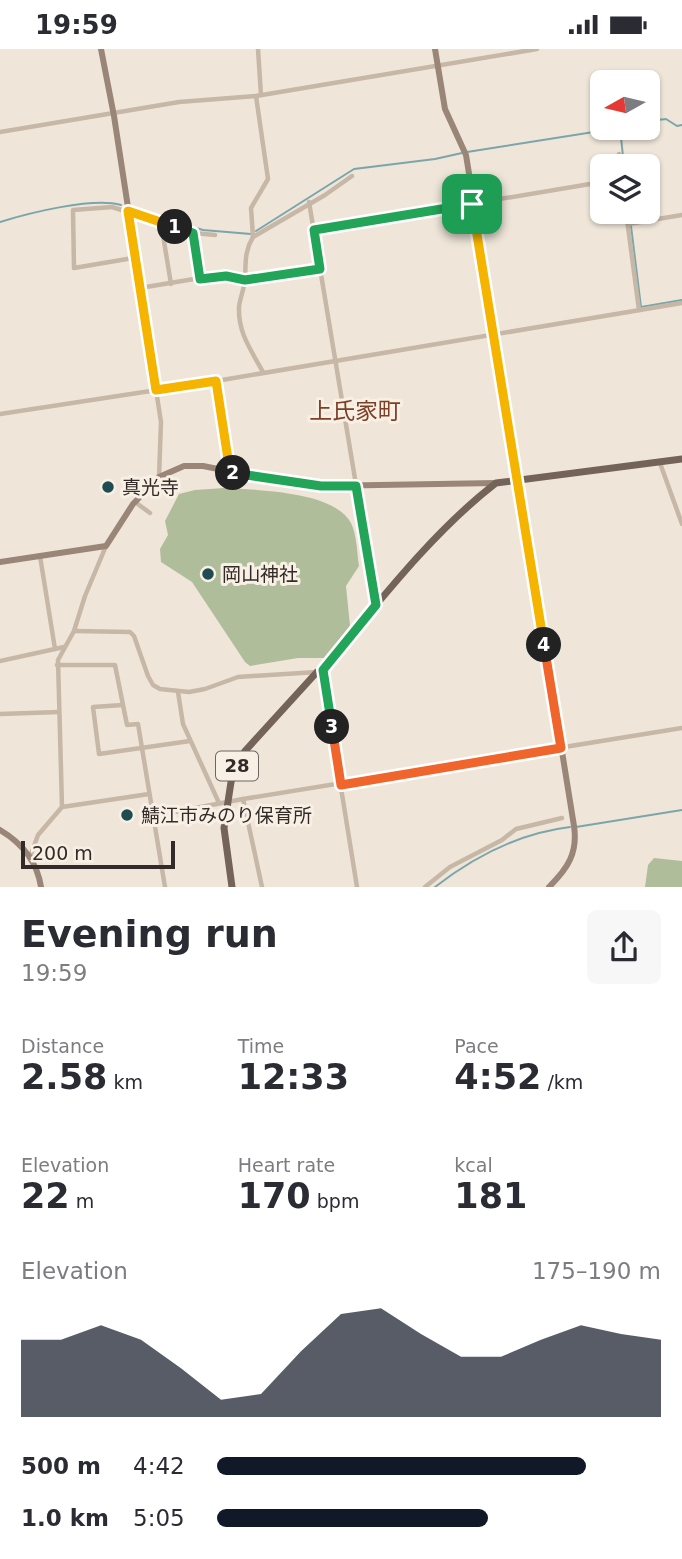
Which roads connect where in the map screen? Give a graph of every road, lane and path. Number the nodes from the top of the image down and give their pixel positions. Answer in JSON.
{"nodes":[{"id":1,"x":101,"y":49,"type":"edge"},
{"id":2,"x":258,"y":49,"type":"edge"},
{"id":3,"x":435,"y":49,"type":"edge"},
{"id":4,"x":537,"y":49,"type":"edge"},
{"id":5,"x":438,"y":65,"type":"junction"},
{"id":6,"x":258,"y":96,"type":"junction"},
{"id":7,"x":113,"y":112,"type":"junction"},
{"id":8,"x":0,"y":132,"type":"edge"},
{"id":9,"x":352,"y":176,"type":"dead end"},
{"id":10,"x":590,"y":184,"type":"edge"},
{"id":11,"x":309,"y":202,"type":"junction"},
{"id":12,"x":472,"y":204,"type":"junction"},
{"id":13,"x":128,"y":211,"type":"junction"},
{"id":14,"x":682,"y":215,"type":"edge"},
{"id":15,"x":660,"y":219,"type":"edge"},
{"id":16,"x":161,"y":222,"type":"junction"},
{"id":17,"x":628,"y":224,"type":"edge"},
{"id":18,"x":314,"y":230,"type":"junction"},
{"id":19,"x":193,"y":233,"type":"junction"},
{"id":20,"x":215,"y":235,"type":"dead end"},
{"id":21,"x":252,"y":235,"type":"junction"},
{"id":22,"x":133,"y":258,"type":"dead end"},
{"id":23,"x":320,"y":269,"type":"junction"},
{"id":24,"x":200,"y":279,"type":"junction"},
{"id":25,"x":245,"y":280,"type":"junction"},
{"id":26,"x":172,"y":284,"type":"junction"},
{"id":27,"x":139,"y":288,"type":"junction"},
{"id":28,"x":682,"y":303,"type":"edge"},
{"id":29,"x":639,"y":310,"type":"junction"},
{"id":30,"x":493,"y":335,"type":"junction"},
{"id":31,"x":335,"y":361,"type":"junction"},
{"id":32,"x":263,"y":372,"type":"junction"},
{"id":33,"x":216,"y":381,"type":"junction"},
{"id":34,"x":156,"y":390,"type":"junction"},
{"id":35,"x":0,"y":414,"type":"edge"},
{"id":36,"x":682,"y":459,"type":"edge"},
{"id":37,"x":660,"y":463,"type":"junction"},
{"id":38,"x":230,"y":472,"type":"junction"},
{"id":39,"x":159,"y":477,"type":"junction"},
{"id":40,"x":517,"y":479,"type":"junction"},
{"id":41,"x":496,"y":482,"type":"junction"},
{"id":42,"x":356,"y":486,"type":"junction"},
{"id":43,"x":135,"y":502,"type":"junction"},
{"id":44,"x":150,"y":513,"type":"dead end"},
{"id":45,"x":682,"y":524,"type":"edge"},
{"id":46,"x":106,"y":546,"type":"junction"},
{"id":47,"x":40,"y":556,"type":"junction"},
{"id":48,"x":0,"y":562,"type":"edge"},
{"id":49,"x":376,"y":605,"type":"junction"},
{"id":50,"x":74,"y":631,"type":"junction"},
{"id":51,"x":65,"y":647,"type":"junction"},
{"id":52,"x":55,"y":649,"type":"junction"},
{"id":53,"x":0,"y":661,"type":"edge"},
{"id":54,"x":57,"y":666,"type":"junction"},
{"id":55,"x":320,"y":671,"type":"junction"},
{"id":56,"x":178,"y":692,"type":"junction"},
{"id":57,"x":123,"y":705,"type":"junction"},
{"id":58,"x":59,"y":712,"type":"junction"},
{"id":59,"x":0,"y":714,"type":"edge"},
{"id":60,"x":682,"y":728,"type":"edge"},
{"id":61,"x":190,"y":741,"type":"junction"},
{"id":62,"x":561,"y":748,"type":"junction"},
{"id":63,"x":142,"y":749,"type":"junction"},
{"id":64,"x":341,"y":785,"type":"junction"},
{"id":65,"x":149,"y":794,"type":"junction"},
{"id":66,"x":243,"y":799,"type":"junction"},
{"id":67,"x":223,"y":802,"type":"junction"},
{"id":68,"x":62,"y":807,"type":"junction"},
{"id":69,"x":153,"y":816,"type":"junction"},
{"id":70,"x":562,"y":818,"type":"dead end"},
{"id":71,"x":0,"y":830,"type":"edge"},
{"id":72,"x":30,"y":857,"type":"junction"},
{"id":73,"x":41,"y":887,"type":"edge"},
{"id":74,"x":165,"y":887,"type":"edge"},
{"id":75,"x":232,"y":887,"type":"edge"},
{"id":76,"x":261,"y":887,"type":"edge"},
{"id":77,"x":358,"y":887,"type":"edge"},
{"id":78,"x":425,"y":887,"type":"edge"},
{"id":79,"x":549,"y":887,"type":"edge"}],
"edges":[{"from":1,"to":7,"type":"street"},
{"from":2,"to":6,"type":"street"},
{"from":3,"to":5,"type":"street"},
{"from":4,"to":5,"type":"street"},
{"from":5,"to":6,"type":"street"},
{"from":5,"to":12,"type":"street"},
{"from":6,"to":7,"type":"street"},
{"from":6,"to":21,"type":"street"},
{"from":7,"to":8,"type":"street"},
{"from":7,"to":13,"type":"street"},
{"from":9,"to":11,"type":"street"},
{"from":10,"to":12,"type":"street"},
{"from":11,"to":18,"type":"street"},
{"from":11,"to":21,"type":"street"},
{"from":12,"to":18,"type":"street"},
{"from":12,"to":30,"type":"street"},
{"from":13,"to":16,"type":"street"},
{"from":13,"to":22,"type":"street"},
{"from":13,"to":27,"type":"street"},
{"from":14,"to":15,"type":"street"},
{"from":16,"to":19,"type":"street"},
{"from":16,"to":26,"type":"street"},
{"from":17,"to":29,"type":"street"},
{"from":18,"to":23,"type":"street"},
{"from":19,"to":20,"type":"street"},
{"from":19,"to":24,"type":"street"},
{"from":21,"to":25,"type":"street"},
{"from":23,"to":25,"type":"street"},
{"from":23,"to":31,"type":"street"},
{"from":24,"to":25,"type":"street"},
{"from":24,"to":26,"type":"street"},
{"from":25,"to":32,"type":"street"},
{"from":26,"to":27,"type":"street"},
{"from":27,"to":34,"type":"street"},
{"from":28,"to":29,"type":"street"},
{"from":29,"to":30,"type":"street"},
{"from":30,"to":31,"type":"street"},
{"from":30,"to":40,"type":"street"},
{"from":31,"to":32,"type":"street"},
{"from":31,"to":42,"type":"street"},
{"from":32,"to":33,"type":"street"},
{"from":33,"to":34,"type":"street"},
{"from":33,"to":38,"type":"street"},
{"from":34,"to":35,"type":"street"},
{"from":34,"to":39,"type":"street"},
{"from":36,"to":37,"type":"main road"},
{"from":37,"to":40,"type":"main road"},
{"from":37,"to":45,"type":"street"},
{"from":38,"to":39,"type":"street"},
{"from":38,"to":42,"type":"street"},
{"from":39,"to":43,"type":"street"},
{"from":40,"to":41,"type":"main road"},
{"from":40,"to":62,"type":"street"},
{"from":41,"to":42,"type":"street"},
{"from":41,"to":49,"type":"main road","number":"28"},
{"from":42,"to":49,"type":"street"},
{"from":43,"to":44,"type":"street"},
{"from":43,"to":46,"type":"street"},
{"from":46,"to":47,"type":"street"},
{"from":46,"to":50,"type":"street"},
{"from":47,"to":48,"type":"street"},
{"from":47,"to":52,"type":"street"},
{"from":49,"to":55,"type":"main road","number":"28"},
{"from":50,"to":51,"type":"street"},
{"from":50,"to":56,"type":"street"},
{"from":51,"to":52,"type":"street"},
{"from":51,"to":54,"type":"street"},
{"from":52,"to":53,"type":"street"},
{"from":54,"to":57,"type":"street"},
{"from":54,"to":58,"type":"street"},
{"from":55,"to":56,"type":"street"},
{"from":55,"to":64,"type":"street"},
{"from":55,"to":67,"type":"main road","number":"28"},
{"from":56,"to":61,"type":"street"},
{"from":57,"to":63,"type":"street"},
{"from":57,"to":63,"type":"street"},
{"from":58,"to":59,"type":"street"},
{"from":58,"to":68,"type":"street"},
{"from":60,"to":62,"type":"street"},
{"from":61,"to":63,"type":"street"},
{"from":61,"to":67,"type":"street"},
{"from":62,"to":64,"type":"street"},
{"from":62,"to":79,"type":"street"},
{"from":63,"to":65,"type":"street"},
{"from":64,"to":66,"type":"street"},
{"from":64,"to":77,"type":"street"},
{"from":65,"to":68,"type":"street"},
{"from":65,"to":69,"type":"street"},
{"from":66,"to":67,"type":"street"},
{"from":66,"to":76,"type":"street"},
{"from":67,"to":69,"type":"street"},
{"from":67,"to":75,"type":"main road","number":"28"},
{"from":68,"to":72,"type":"street"},
{"from":69,"to":74,"type":"street"},
{"from":70,"to":78,"type":"street"},
{"from":71,"to":72,"type":"street"},
{"from":72,"to":73,"type":"street"}]}
